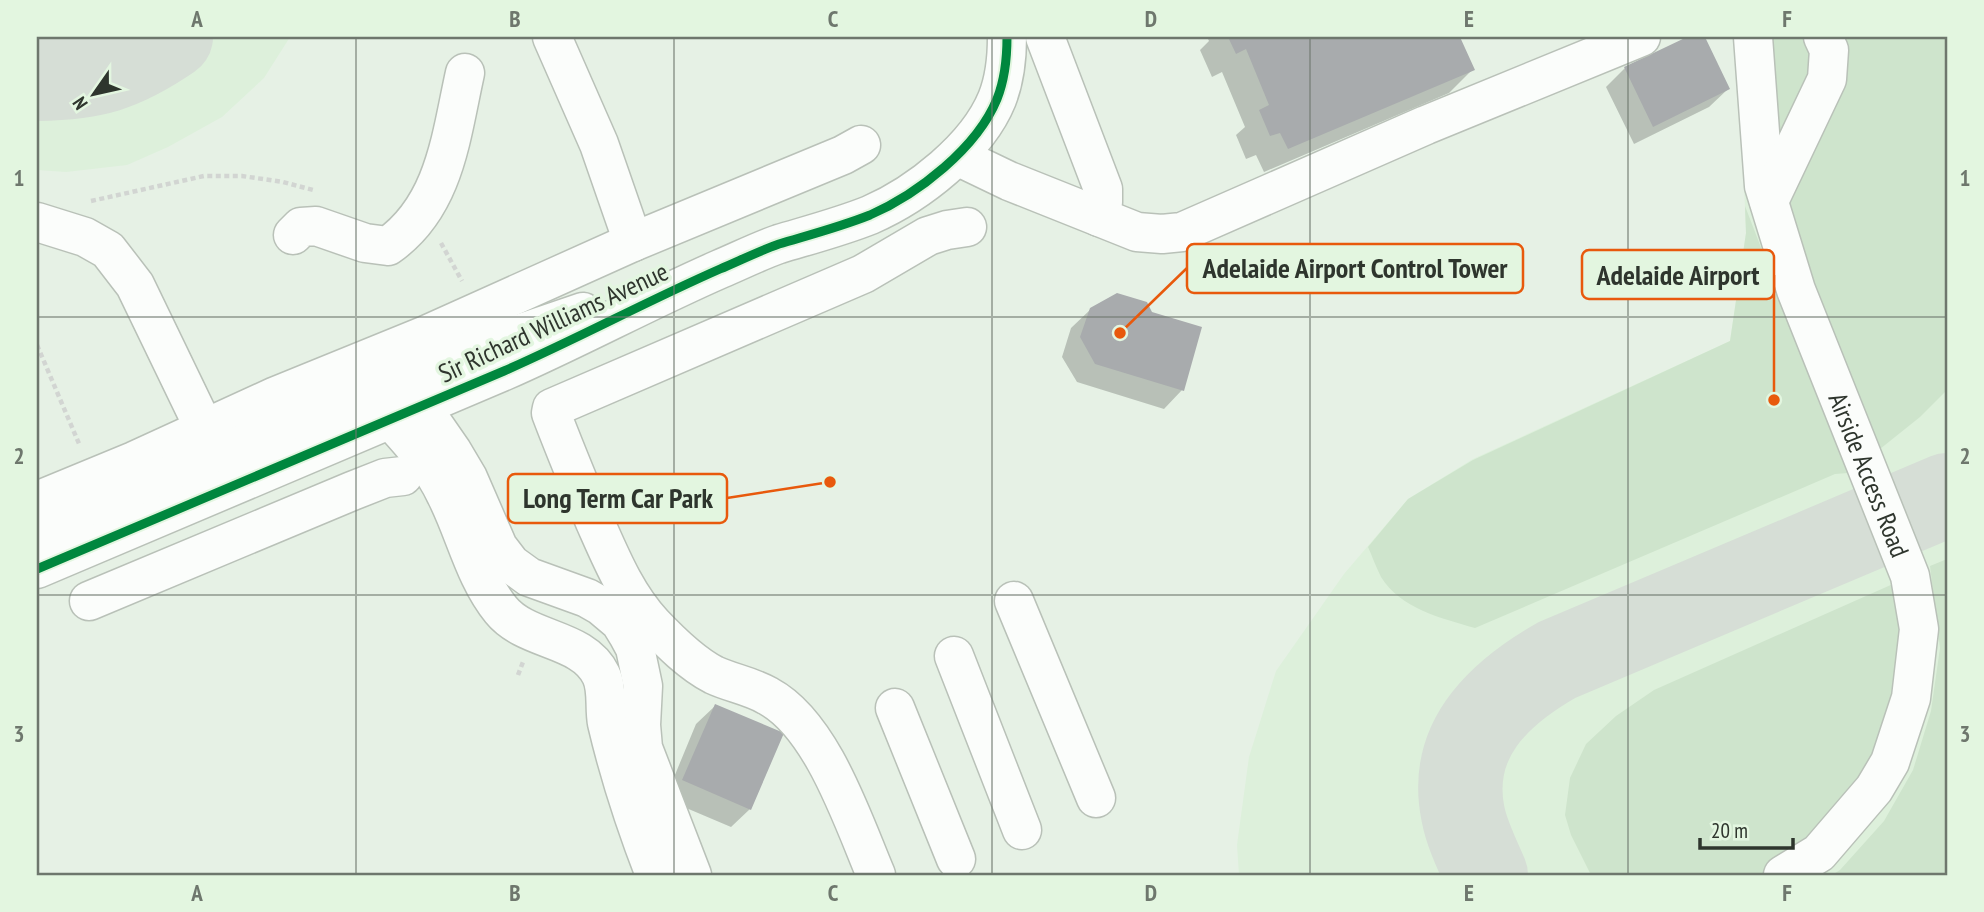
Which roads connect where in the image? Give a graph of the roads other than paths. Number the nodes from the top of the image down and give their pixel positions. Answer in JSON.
{"nodes":[{"id":1,"x":552,"y":37,"type":"edge"},
{"id":2,"x":1007,"y":37,"type":"edge"},
{"id":3,"x":1045,"y":37,"type":"edge"},
{"id":4,"x":1640,"y":37,"type":"edge"},
{"id":5,"x":1753,"y":37,"type":"edge"},
{"id":6,"x":1823,"y":37,"type":"edge"},
{"id":7,"x":465,"y":73,"type":"dead end"},
{"id":8,"x":861,"y":145,"type":"dead end"},
{"id":9,"x":957,"y":156,"type":"junction"},
{"id":10,"x":1769,"y":201,"type":"junction"},
{"id":11,"x":1099,"y":217,"type":"junction"},
{"id":12,"x":37,"y":222,"type":"edge"},
{"id":13,"x":967,"y":227,"type":"dead end"},
{"id":14,"x":293,"y":235,"type":"dead end"},
{"id":15,"x":633,"y":242,"type":"junction"},
{"id":16,"x":398,"y":403,"type":"junction"},
{"id":17,"x":205,"y":429,"type":"junction"},
{"id":18,"x":403,"y":476,"type":"dead end"},
{"id":19,"x":37,"y":502,"type":"edge"},
{"id":20,"x":37,"y":539,"type":"edge"},
{"id":21,"x":37,"y":569,"type":"edge"},
{"id":22,"x":89,"y":601,"type":"dead end"},
{"id":23,"x":1014,"y":601,"type":"dead end"},
{"id":24,"x":954,"y":656,"type":"dead end"},
{"id":25,"x":895,"y":708,"type":"dead end"},
{"id":26,"x":1096,"y":798,"type":"dead end"},
{"id":27,"x":1022,"y":831,"type":"dead end"},
{"id":28,"x":956,"y":859,"type":"dead end"},
{"id":29,"x":655,"y":875,"type":"edge"},
{"id":30,"x":692,"y":875,"type":"edge"},
{"id":31,"x":876,"y":875,"type":"edge"},
{"id":32,"x":1783,"y":875,"type":"edge"}],
"edges":[{"from":1,"to":15,"type":"street"},
{"from":2,"to":9,"type":"street","name":"Sir Richard Williams Avenue"},
{"from":3,"to":11,"type":"street"},
{"from":4,"to":11,"type":"street"},
{"from":5,"to":10,"type":"street","name":"Airside Access Road"},
{"from":6,"to":10,"type":"street"},
{"from":7,"to":14,"type":"street"},
{"from":8,"to":15,"type":"street"},
{"from":9,"to":11,"type":"street"},
{"from":9,"to":16,"type":"street","name":"Sir Richard Williams Avenue"},
{"from":10,"to":32,"type":"street","name":"Airside Access Road"},
{"from":12,"to":17,"type":"street"},
{"from":13,"to":31,"type":"street"},
{"from":15,"to":17,"type":"street"},
{"from":16,"to":20,"type":"street","name":"Sir Richard Williams Avenue"},
{"from":16,"to":21,"type":"street","name":"Sir Richard Williams Avenue"},
{"from":16,"to":29,"type":"street"},
{"from":16,"to":30,"type":"street"},
{"from":17,"to":19,"type":"street"},
{"from":18,"to":22,"type":"street"},
{"from":23,"to":26,"type":"street"},
{"from":24,"to":27,"type":"street"},
{"from":25,"to":28,"type":"street"}]}
